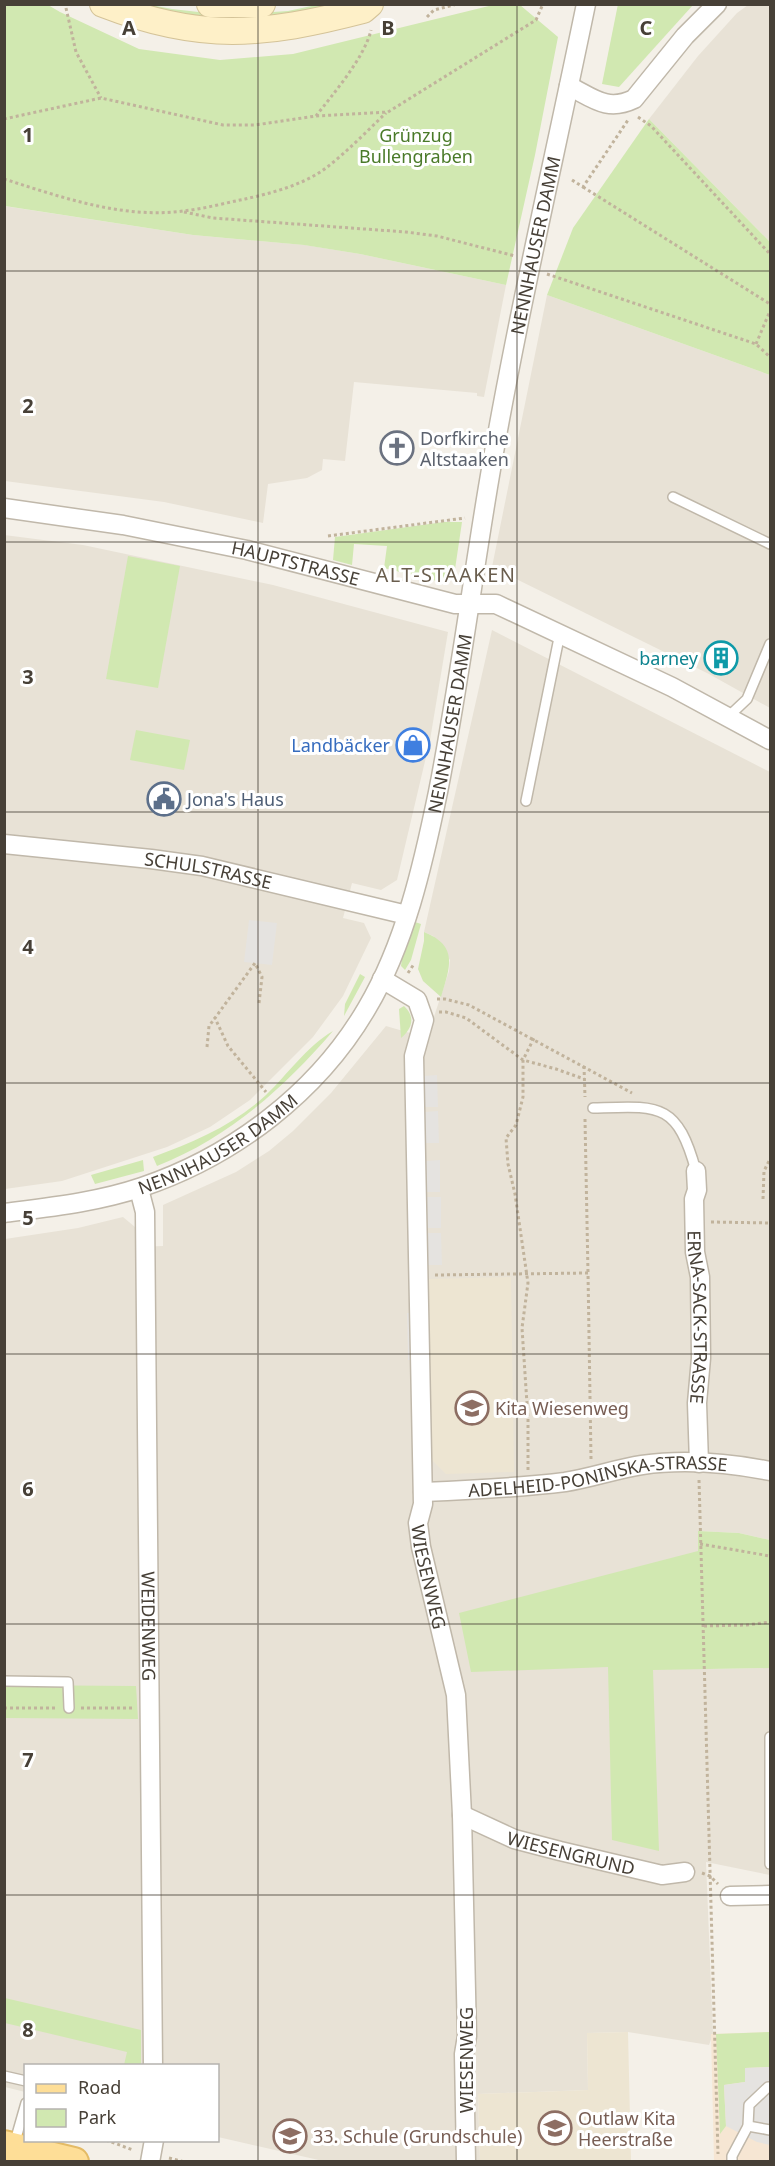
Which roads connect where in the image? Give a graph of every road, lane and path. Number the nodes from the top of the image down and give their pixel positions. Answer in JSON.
{"nodes":[{"id":1,"x":103,"y":4,"type":"edge"},
{"id":2,"x":210,"y":4,"type":"edge"},
{"id":3,"x":262,"y":4,"type":"edge"},
{"id":4,"x":457,"y":4,"type":"edge"},
{"id":5,"x":543,"y":4,"type":"edge"},
{"id":6,"x":586,"y":4,"type":"edge"},
{"id":7,"x":717,"y":4,"type":"edge"},
{"id":8,"x":66,"y":8,"type":"dead end"},
{"id":9,"x":370,"y":16,"type":"edge"},
{"id":10,"x":427,"y":17,"type":"dead end"},
{"id":11,"x":569,"y":86,"type":"junction"},
{"id":12,"x":101,"y":98,"type":"junction"},
{"id":13,"x":388,"y":112,"type":"junction"},
{"id":14,"x":316,"y":116,"type":"junction"},
{"id":15,"x":4,"y":119,"type":"edge"},
{"id":16,"x":4,"y":179,"type":"edge"},
{"id":17,"x":572,"y":180,"type":"dead end"},
{"id":18,"x":583,"y":187,"type":"junction"},
{"id":19,"x":182,"y":211,"type":"junction"},
{"id":20,"x":510,"y":254,"type":"dead end"},
{"id":21,"x":771,"y":254,"type":"edge"},
{"id":22,"x":562,"y":279,"type":"dead end"},
{"id":23,"x":771,"y":304,"type":"edge"},
{"id":24,"x":771,"y":311,"type":"edge"},
{"id":25,"x":756,"y":344,"type":"junction"},
{"id":26,"x":771,"y":357,"type":"edge"},
{"id":27,"x":673,"y":497,"type":"dead end"},
{"id":28,"x":4,"y":508,"type":"edge"},
{"id":29,"x":467,"y":518,"type":"dead end"},
{"id":30,"x":328,"y":536,"type":"dead end"},
{"id":31,"x":771,"y":544,"type":"edge"},
{"id":32,"x":470,"y":604,"type":"junction"},
{"id":33,"x":560,"y":633,"type":"junction"},
{"id":34,"x":771,"y":644,"type":"edge"},
{"id":35,"x":729,"y":716,"type":"junction"},
{"id":36,"x":771,"y":740,"type":"edge"},
{"id":37,"x":526,"y":801,"type":"dead end"},
{"id":38,"x":4,"y":844,"type":"edge"},
{"id":39,"x":407,"y":915,"type":"junction"},
{"id":40,"x":382,"y":979,"type":"junction"},
{"id":41,"x":259,"y":1003,"type":"dead end"},
{"id":42,"x":419,"y":1006,"type":"junction"},
{"id":43,"x":215,"y":1018,"type":"junction"},
{"id":44,"x":534,"y":1038,"type":"junction"},
{"id":45,"x":207,"y":1047,"type":"dead end"},
{"id":46,"x":523,"y":1060,"type":"junction"},
{"id":47,"x":584,"y":1066,"type":"junction"},
{"id":48,"x":584,"y":1079,"type":"junction"},
{"id":49,"x":266,"y":1092,"type":"dead end"},
{"id":50,"x":585,"y":1098,"type":"dead end"},
{"id":51,"x":589,"y":1108,"type":"joint"},
{"id":52,"x":661,"y":1111,"type":"junction"},
{"id":53,"x":771,"y":1160,"type":"edge"},
{"id":54,"x":696,"y":1171,"type":"joint"},
{"id":55,"x":139,"y":1189,"type":"junction"},
{"id":56,"x":764,"y":1199,"type":"dead end"},
{"id":57,"x":4,"y":1213,"type":"edge"},
{"id":58,"x":694,"y":1222,"type":"junction"},
{"id":59,"x":771,"y":1223,"type":"edge"},
{"id":60,"x":588,"y":1273,"type":"junction"},
{"id":61,"x":527,"y":1274,"type":"junction"},
{"id":62,"x":418,"y":1275,"type":"junction"},
{"id":63,"x":699,"y":1463,"type":"junction"},
{"id":64,"x":771,"y":1471,"type":"edge"},
{"id":65,"x":592,"y":1477,"type":"junction"},
{"id":66,"x":528,"y":1486,"type":"junction"},
{"id":67,"x":423,"y":1492,"type":"junction"},
{"id":68,"x":700,"y":1544,"type":"junction"},
{"id":69,"x":771,"y":1557,"type":"edge"},
{"id":70,"x":771,"y":1622,"type":"edge"},
{"id":71,"x":703,"y":1626,"type":"junction"},
{"id":72,"x":4,"y":1681,"type":"edge"},
{"id":73,"x":69,"y":1708,"type":"dead end"},
{"id":74,"x":771,"y":1737,"type":"edge"},
{"id":75,"x":462,"y":1815,"type":"junction"},
{"id":76,"x":771,"y":1864,"type":"edge"},
{"id":77,"x":685,"y":1872,"type":"dead end"},
{"id":78,"x":771,"y":1895,"type":"edge"},
{"id":79,"x":730,"y":1896,"type":"dead end"},
{"id":80,"x":153,"y":2064,"type":"edge"},
{"id":81,"x":4,"y":2076,"type":"edge"},
{"id":82,"x":24,"y":2081,"type":"edge"},
{"id":83,"x":771,"y":2087,"type":"edge"},
{"id":84,"x":24,"y":2108,"type":"edge"},
{"id":85,"x":748,"y":2126,"type":"junction"},
{"id":86,"x":771,"y":2130,"type":"edge"},
{"id":87,"x":111,"y":2142,"type":"edge"},
{"id":88,"x":154,"y":2142,"type":"edge"},
{"id":89,"x":9,"y":2146,"type":"edge"},
{"id":90,"x":129,"y":2149,"type":"dead end"},
{"id":91,"x":74,"y":2162,"type":"edge"},
{"id":92,"x":150,"y":2162,"type":"edge"},
{"id":93,"x":466,"y":2162,"type":"edge"},
{"id":94,"x":718,"y":2162,"type":"edge"},
{"id":95,"x":732,"y":2162,"type":"edge"}],
"edges":[{"from":1,"to":9,"type":"main road"},
{"from":2,"to":3,"type":"main road"},
{"from":4,"to":10,"type":"path"},
{"from":5,"to":13,"type":"path"},
{"from":6,"to":11,"type":"street","name":"NENNHAUSER DAMM"},
{"from":7,"to":11,"type":"street"},
{"from":8,"to":12,"type":"path"},
{"from":9,"to":14,"type":"path"},
{"from":11,"to":32,"type":"street","name":"NENNHAUSER DAMM"},
{"from":12,"to":14,"type":"path"},
{"from":12,"to":15,"type":"path"},
{"from":13,"to":14,"type":"path"},
{"from":13,"to":19,"type":"path"},
{"from":16,"to":19,"type":"path"},
{"from":17,"to":18,"type":"path"},
{"from":18,"to":21,"type":"path"},
{"from":18,"to":23,"type":"path"},
{"from":19,"to":20,"type":"path"},
{"from":22,"to":25,"type":"path"},
{"from":24,"to":25,"type":"path"},
{"from":25,"to":26,"type":"path"},
{"from":27,"to":31,"type":"lane"},
{"from":28,"to":32,"type":"street","name":"HAUPTSTRASSE"},
{"from":29,"to":30,"type":"path"},
{"from":32,"to":33,"type":"street","name":"HAUPTSTRASSE"},
{"from":32,"to":39,"type":"street","name":"NENNHAUSER DAMM"},
{"from":33,"to":35,"type":"street","name":"HAUPTSTRASSE"},
{"from":33,"to":37,"type":"lane"},
{"from":34,"to":35,"type":"lane"},
{"from":35,"to":36,"type":"street","name":"HAUPTSTRASSE"},
{"from":38,"to":39,"type":"street","name":"SCHULSTRASSE"},
{"from":39,"to":40,"type":"street","name":"NENNHAUSER DAMM"},
{"from":40,"to":42,"type":"street"},
{"from":40,"to":55,"type":"street","name":"NENNHAUSER DAMM"},
{"from":41,"to":43,"type":"path"},
{"from":42,"to":44,"type":"path"},
{"from":42,"to":46,"type":"path"},
{"from":42,"to":62,"type":"street","name":"WIESENWEG"},
{"from":43,"to":45,"type":"path"},
{"from":43,"to":49,"type":"path"},
{"from":44,"to":46,"type":"path"},
{"from":44,"to":47,"type":"path"},
{"from":46,"to":48,"type":"path"},
{"from":46,"to":61,"type":"path"},
{"from":47,"to":48,"type":"path"},
{"from":47,"to":52,"type":"path"},
{"from":48,"to":50,"type":"path"},
{"from":51,"to":52,"type":"lane"},
{"from":51,"to":60,"type":"path"},
{"from":52,"to":54,"type":"lane"},
{"from":53,"to":56,"type":"path"},
{"from":54,"to":58,"type":"street","name":"ERNA-SACK-STRASSE"},
{"from":55,"to":57,"type":"street","name":"NENNHAUSER DAMM"},
{"from":55,"to":80,"type":"street","name":"WEIDENWEG"},
{"from":58,"to":59,"type":"path"},
{"from":58,"to":63,"type":"street","name":"ERNA-SACK-STRASSE"},
{"from":60,"to":61,"type":"path"},
{"from":60,"to":65,"type":"path"},
{"from":61,"to":62,"type":"path"},
{"from":61,"to":66,"type":"path"},
{"from":62,"to":67,"type":"street","name":"WIESENWEG"},
{"from":63,"to":64,"type":"street","name":"ADELHEID-PONINSKA-STRASSE"},
{"from":63,"to":65,"type":"street","name":"ADELHEID-PONINSKA-STRASSE"},
{"from":63,"to":68,"type":"path"},
{"from":65,"to":66,"type":"street","name":"ADELHEID-PONINSKA-STRASSE"},
{"from":66,"to":67,"type":"street","name":"ADELHEID-PONINSKA-STRASSE"},
{"from":67,"to":75,"type":"street","name":"WIESENWEG"},
{"from":68,"to":69,"type":"path"},
{"from":68,"to":71,"type":"path"},
{"from":70,"to":71,"type":"path"},
{"from":71,"to":94,"type":"path"},
{"from":72,"to":73,"type":"lane"},
{"from":74,"to":76,"type":"lane"},
{"from":75,"to":77,"type":"street","name":"WIESENGRUND"},
{"from":75,"to":93,"type":"street","name":"WIESENWEG"},
{"from":78,"to":79,"type":"street"},
{"from":81,"to":82,"type":"lane"},
{"from":83,"to":85,"type":"lane"},
{"from":84,"to":89,"type":"lane"},
{"from":85,"to":86,"type":"lane"},
{"from":85,"to":95,"type":"lane"},
{"from":87,"to":90,"type":"path"},
{"from":88,"to":92,"type":"street"},
{"from":89,"to":91,"type":"main road"}]}
